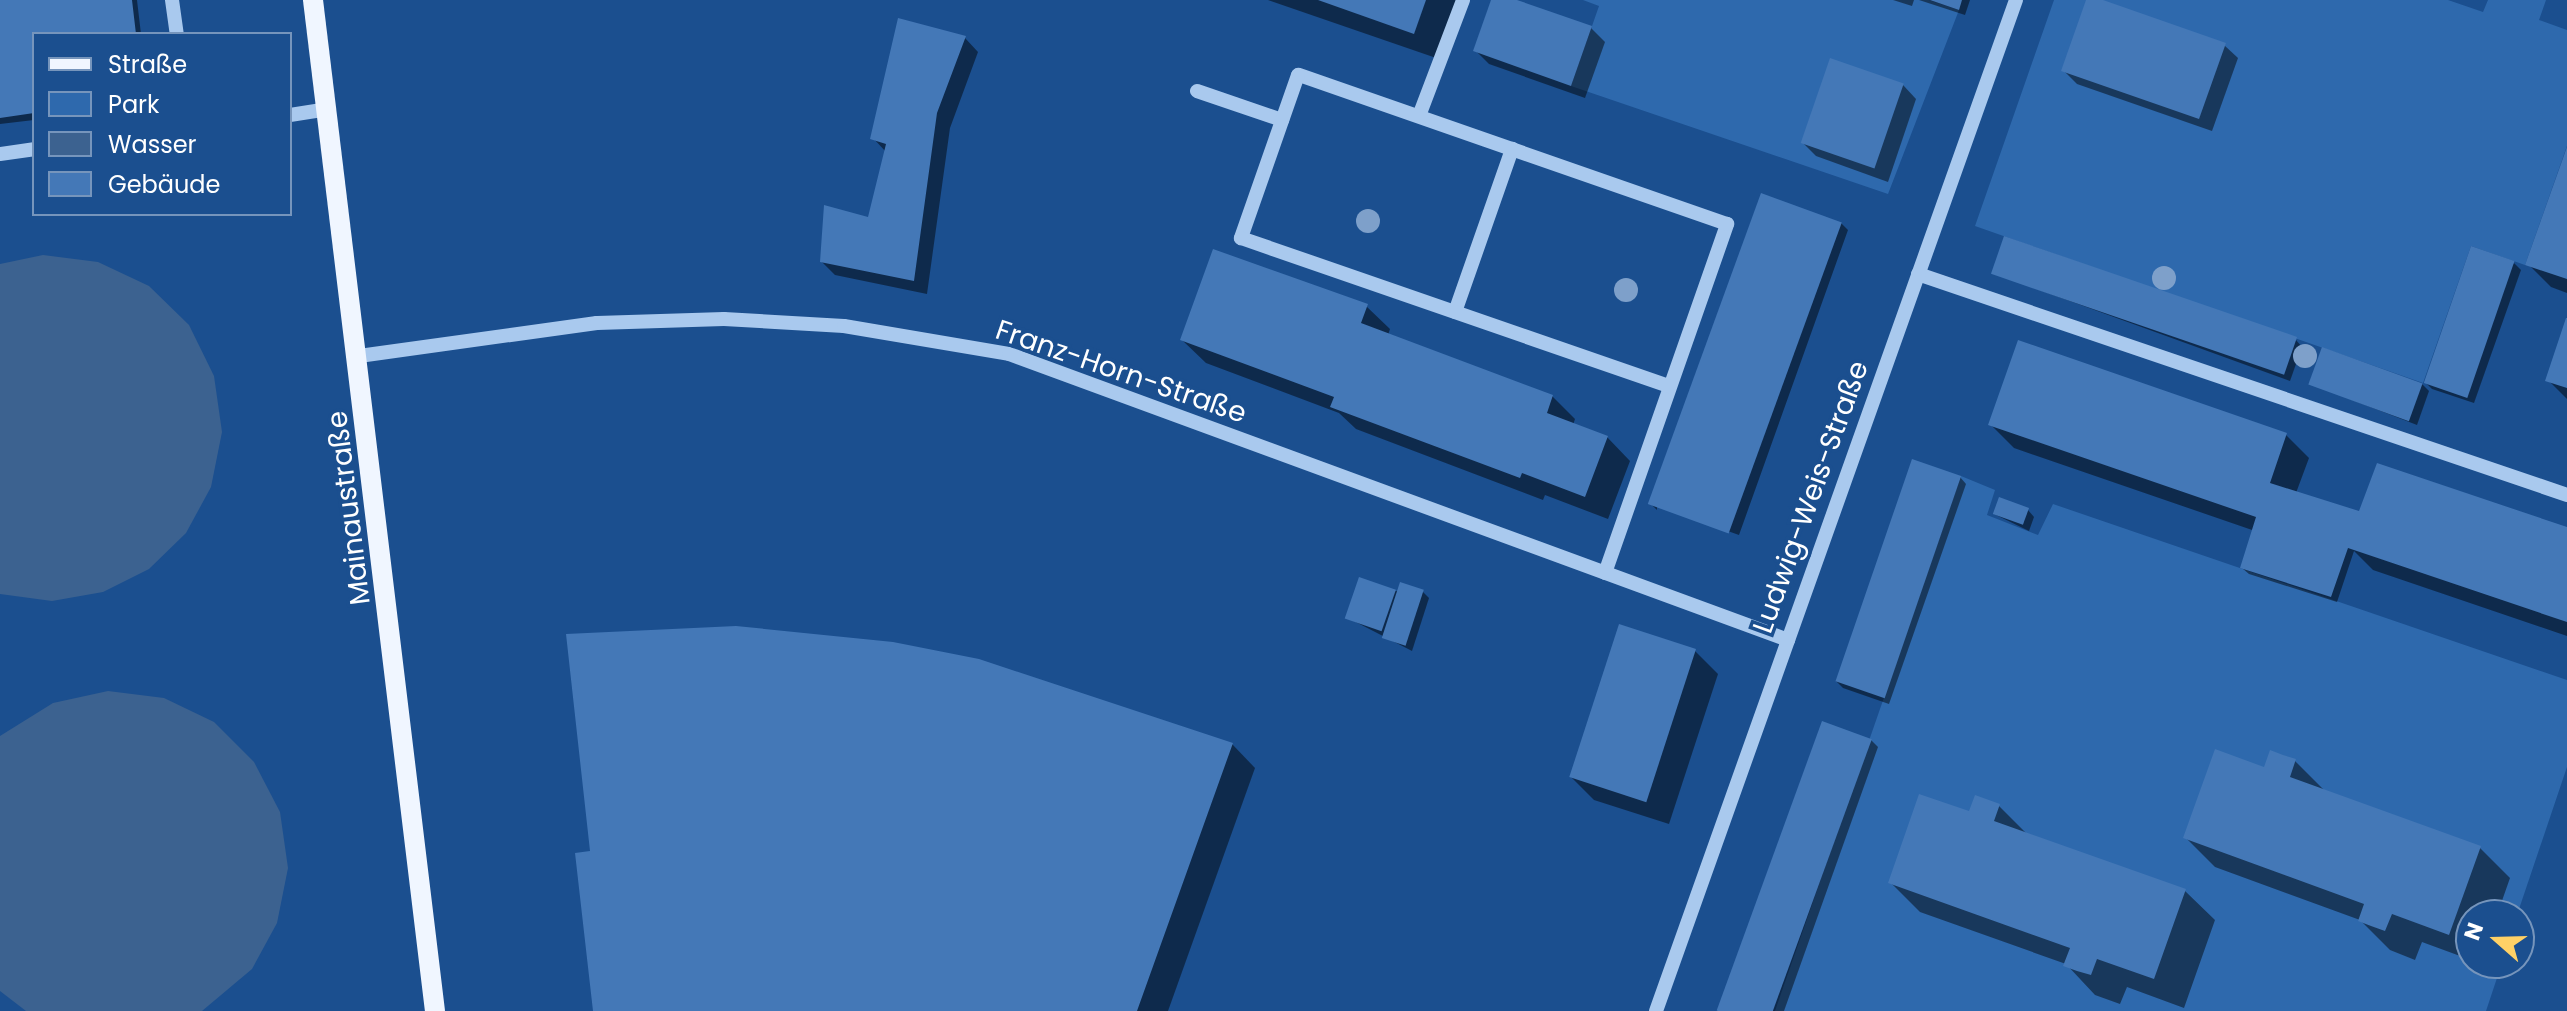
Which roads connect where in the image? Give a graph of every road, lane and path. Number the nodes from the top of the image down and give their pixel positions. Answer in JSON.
{"nodes":[{"id":1,"x":172,"y":0,"type":"edge"},
{"id":2,"x":313,"y":0,"type":"edge"},
{"id":3,"x":1463,"y":0,"type":"edge"},
{"id":4,"x":2016,"y":0,"type":"edge"},
{"id":5,"x":177,"y":32,"type":"edge"},
{"id":6,"x":1197,"y":91,"type":"dead end"},
{"id":7,"x":327,"y":109,"type":"junction"},
{"id":8,"x":292,"y":115,"type":"edge"},
{"id":9,"x":1419,"y":116,"type":"junction"},
{"id":10,"x":1282,"y":120,"type":"junction"},
{"id":11,"x":32,"y":149,"type":"edge"},
{"id":12,"x":1512,"y":149,"type":"junction"},
{"id":13,"x":0,"y":154,"type":"edge"},
{"id":14,"x":1918,"y":274,"type":"junction"},
{"id":15,"x":1455,"y":312,"type":"junction"},
{"id":16,"x":359,"y":356,"type":"junction"},
{"id":17,"x":1669,"y":386,"type":"junction"},
{"id":18,"x":2567,"y":495,"type":"edge"},
{"id":19,"x":1605,"y":573,"type":"junction"},
{"id":20,"x":1788,"y":640,"type":"junction"},
{"id":21,"x":435,"y":1011,"type":"edge"},
{"id":22,"x":1656,"y":1011,"type":"edge"}],
"edges":[{"from":1,"to":5,"type":"street"},
{"from":2,"to":7,"type":"main road","name":"Mainaustraße"},
{"from":3,"to":9,"type":"street"},
{"from":4,"to":14,"type":"street","name":"Ludwig-Weis-Straße"},
{"from":6,"to":10,"type":"street"},
{"from":7,"to":8,"type":"street"},
{"from":7,"to":16,"type":"main road","name":"Mainaustraße"},
{"from":9,"to":10,"type":"street"},
{"from":9,"to":12,"type":"street"},
{"from":10,"to":15,"type":"street"},
{"from":11,"to":13,"type":"street"},
{"from":12,"to":15,"type":"street"},
{"from":12,"to":17,"type":"street"},
{"from":14,"to":18,"type":"street"},
{"from":14,"to":20,"type":"street","name":"Ludwig-Weis-Straße"},
{"from":15,"to":17,"type":"street"},
{"from":16,"to":19,"type":"street","name":"Franz-Horn-Straße"},
{"from":16,"to":21,"type":"main road","name":"Mainaustraße"},
{"from":17,"to":19,"type":"street"},
{"from":19,"to":20,"type":"street","name":"Franz-Horn-Straße"},
{"from":20,"to":22,"type":"street","name":"Ludwig-Weis-Straße"}]}
